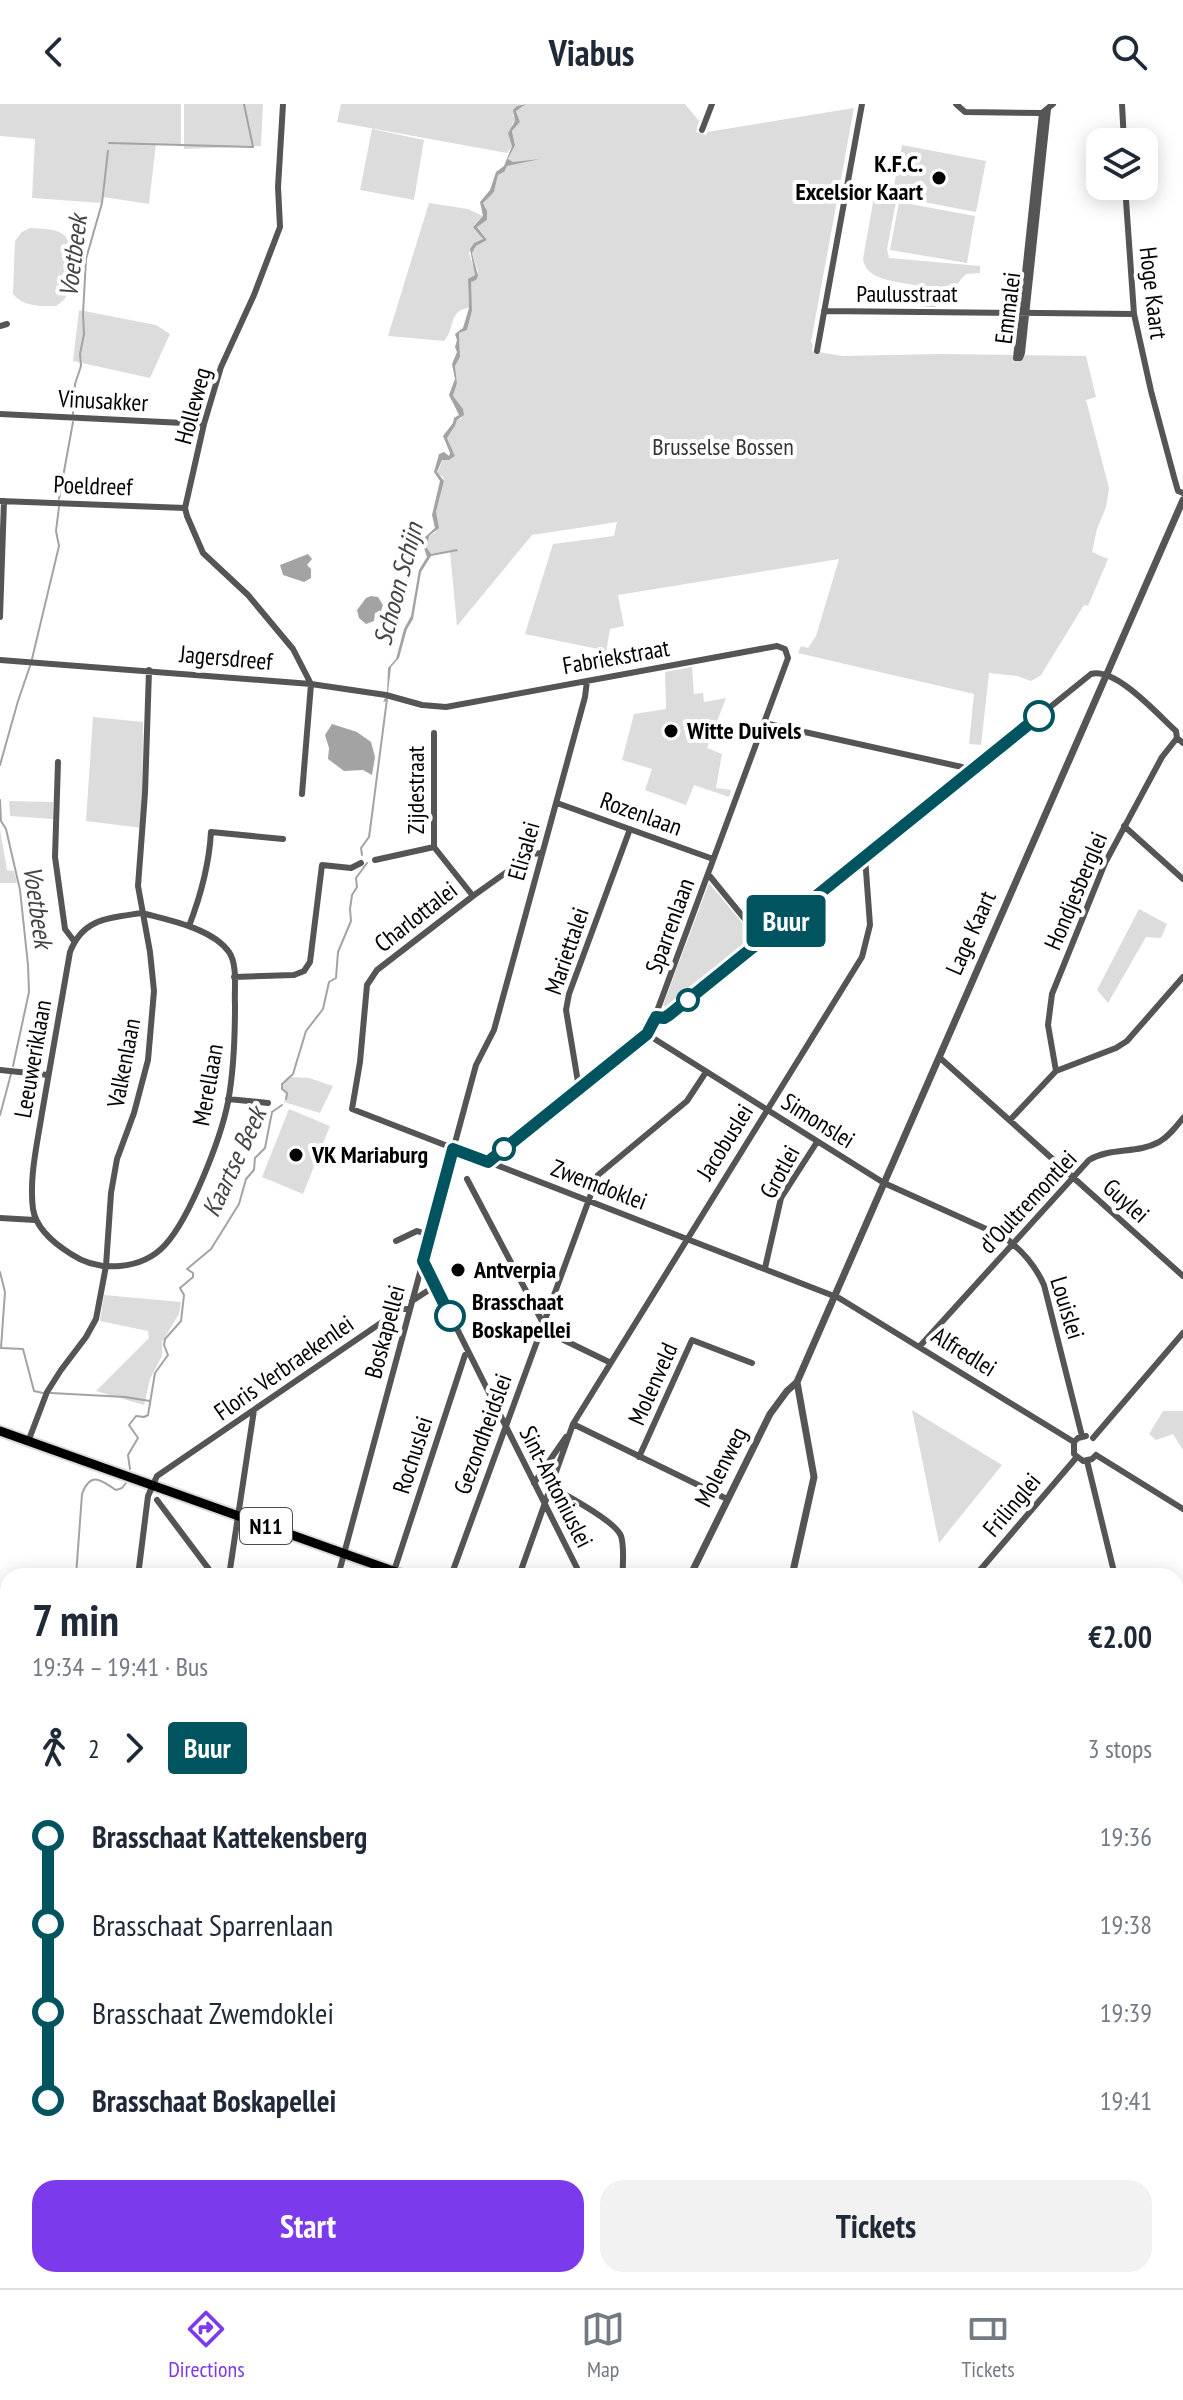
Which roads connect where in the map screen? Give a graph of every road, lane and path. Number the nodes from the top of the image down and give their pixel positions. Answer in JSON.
{"nodes":[{"id":1,"x":283,"y":104,"type":"edge"},
{"id":2,"x":712,"y":104,"type":"edge"},
{"id":3,"x":862,"y":104,"type":"edge"},
{"id":4,"x":956,"y":104,"type":"edge"},
{"id":5,"x":1122,"y":104,"type":"edge"},
{"id":6,"x":1048,"y":109,"type":"edge"},
{"id":7,"x":1123,"y":128,"type":"edge"},
{"id":8,"x":702,"y":130,"type":"dead end"},
{"id":9,"x":1126,"y":200,"type":"edge"},
{"id":10,"x":824,"y":311,"type":"junction"},
{"id":11,"x":1024,"y":313,"type":"junction"},
{"id":12,"x":1134,"y":314,"type":"junction"},
{"id":13,"x":817,"y":351,"type":"dead end"},
{"id":14,"x":0,"y":414,"type":"edge"},
{"id":15,"x":204,"y":424,"type":"junction"},
{"id":16,"x":1183,"y":493,"type":"edge"},
{"id":17,"x":1183,"y":500,"type":"edge"},
{"id":18,"x":2,"y":501,"type":"edge"},
{"id":19,"x":185,"y":508,"type":"junction"},
{"id":20,"x":2,"y":571,"type":"edge"},
{"id":21,"x":0,"y":617,"type":"edge"},
{"id":22,"x":788,"y":655,"type":"joint"},
{"id":23,"x":0,"y":660,"type":"edge"},
{"id":24,"x":149,"y":670,"type":"junction"},
{"id":25,"x":1107,"y":674,"type":"junction"},
{"id":26,"x":587,"y":681,"type":"junction"},
{"id":27,"x":311,"y":684,"type":"junction"},
{"id":28,"x":446,"y":707,"type":"joint"},
{"id":29,"x":764,"y":723,"type":"junction"},
{"id":30,"x":434,"y":733,"type":"dead end"},
{"id":31,"x":1180,"y":740,"type":"edge"},
{"id":32,"x":58,"y":762,"type":"dead end"},
{"id":33,"x":968,"y":773,"type":"junction"},
{"id":34,"x":302,"y":794,"type":"dead end"},
{"id":35,"x":557,"y":803,"type":"junction"},
{"id":36,"x":1124,"y":826,"type":"junction"},
{"id":37,"x":630,"y":829,"type":"junction"},
{"id":38,"x":283,"y":839,"type":"dead end"},
{"id":39,"x":434,"y":847,"type":"junction"},
{"id":40,"x":542,"y":853,"type":"junction"},
{"id":41,"x":865,"y":857,"type":"junction"},
{"id":42,"x":713,"y":859,"type":"junction"},
{"id":43,"x":375,"y":860,"type":"dead end"},
{"id":44,"x":361,"y":863,"type":"dead end"},
{"id":45,"x":708,"y":874,"type":"junction"},
{"id":46,"x":1183,"y":879,"type":"edge"},
{"id":47,"x":473,"y":896,"type":"junction"},
{"id":48,"x":142,"y":913,"type":"junction"},
{"id":49,"x":189,"y":926,"type":"junction"},
{"id":50,"x":762,"y":940,"type":"junction"},
{"id":51,"x":74,"y":941,"type":"junction"},
{"id":52,"x":234,"y":977,"type":"junction"},
{"id":53,"x":1183,"y":977,"type":"edge"},
{"id":54,"x":656,"y":1017,"type":"junction"},
{"id":55,"x":494,"y":1030,"type":"joint"},
{"id":56,"x":650,"y":1036,"type":"junction"},
{"id":57,"x":939,"y":1057,"type":"junction"},
{"id":58,"x":0,"y":1070,"type":"edge"},
{"id":59,"x":1056,"y":1071,"type":"junction"},
{"id":60,"x":706,"y":1072,"type":"junction"},
{"id":61,"x":48,"y":1075,"type":"junction"},
{"id":62,"x":579,"y":1088,"type":"junction"},
{"id":63,"x":228,"y":1099,"type":"junction"},
{"id":64,"x":268,"y":1103,"type":"dead end"},
{"id":65,"x":767,"y":1110,"type":"junction"},
{"id":66,"x":364,"y":1113,"type":"joint"},
{"id":67,"x":1183,"y":1118,"type":"edge"},
{"id":68,"x":1010,"y":1120,"type":"junction"},
{"id":69,"x":817,"y":1142,"type":"junction"},
{"id":70,"x":453,"y":1149,"type":"junction"},
{"id":71,"x":488,"y":1162,"type":"junction"},
{"id":72,"x":1072,"y":1177,"type":"junction"},
{"id":73,"x":467,"y":1179,"type":"dead end"},
{"id":74,"x":884,"y":1183,"type":"junction"},
{"id":75,"x":588,"y":1201,"type":"junction"},
{"id":76,"x":0,"y":1218,"type":"edge"},
{"id":77,"x":35,"y":1220,"type":"junction"},
{"id":78,"x":430,"y":1235,"type":"junction"},
{"id":79,"x":687,"y":1238,"type":"junction"},
{"id":80,"x":396,"y":1241,"type":"dead end"},
{"id":81,"x":1013,"y":1244,"type":"junction"},
{"id":82,"x":423,"y":1261,"type":"junction"},
{"id":83,"x":106,"y":1266,"type":"junction"},
{"id":84,"x":765,"y":1268,"type":"junction"},
{"id":85,"x":1183,"y":1276,"type":"edge"},
{"id":86,"x":435,"y":1286,"type":"junction"},
{"id":87,"x":834,"y":1296,"type":"junction"},
{"id":88,"x":412,"y":1301,"type":"junction"},
{"id":89,"x":410,"y":1309,"type":"junction"},
{"id":90,"x":542,"y":1326,"type":"junction"},
{"id":91,"x":1183,"y":1333,"type":"edge"},
{"id":92,"x":920,"y":1346,"type":"junction"},
{"id":93,"x":468,"y":1352,"type":"junction"},
{"id":94,"x":609,"y":1362,"type":"junction"},
{"id":95,"x":752,"y":1363,"type":"dead end"},
{"id":96,"x":797,"y":1382,"type":"junction"},
{"id":97,"x":254,"y":1410,"type":"junction"},
{"id":98,"x":573,"y":1424,"type":"junction"},
{"id":99,"x":505,"y":1425,"type":"junction"},
{"id":100,"x":0,"y":1431,"type":"edge"},
{"id":101,"x":568,"y":1435,"type":"junction"},
{"id":102,"x":1082,"y":1436,"type":"junction"},
{"id":103,"x":1093,"y":1438,"type":"junction"},
{"id":104,"x":28,"y":1442,"type":"junction"},
{"id":105,"x":1074,"y":1442,"type":"junction"},
{"id":106,"x":1096,"y":1455,"type":"junction"},
{"id":107,"x":639,"y":1457,"type":"junction"},
{"id":108,"x":1076,"y":1458,"type":"junction"},
{"id":109,"x":1087,"y":1461,"type":"junction"},
{"id":110,"x":534,"y":1483,"type":"junction"},
{"id":111,"x":152,"y":1484,"type":"junction"},
{"id":112,"x":551,"y":1487,"type":"junction"},
{"id":113,"x":727,"y":1499,"type":"junction"},
{"id":114,"x":157,"y":1500,"type":"dead end"},
{"id":115,"x":545,"y":1505,"type":"junction"},
{"id":116,"x":1183,"y":1509,"type":"edge"},
{"id":117,"x":238,"y":1516,"type":"junction"},
{"id":118,"x":345,"y":1554,"type":"junction"},
{"id":119,"x":139,"y":1568,"type":"edge"},
{"id":120,"x":208,"y":1568,"type":"edge"},
{"id":121,"x":230,"y":1568,"type":"edge"},
{"id":122,"x":341,"y":1568,"type":"edge"},
{"id":123,"x":385,"y":1568,"type":"edge"},
{"id":124,"x":395,"y":1568,"type":"edge"},
{"id":125,"x":454,"y":1568,"type":"edge"},
{"id":126,"x":522,"y":1568,"type":"edge"},
{"id":127,"x":577,"y":1568,"type":"edge"},
{"id":128,"x":623,"y":1568,"type":"edge"},
{"id":129,"x":694,"y":1568,"type":"edge"},
{"id":130,"x":794,"y":1568,"type":"edge"},
{"id":131,"x":982,"y":1568,"type":"edge"},
{"id":132,"x":1113,"y":1568,"type":"edge"}],
"edges":[{"from":1,"to":15,"type":"street","name":"Holleweg"},
{"from":2,"to":8,"type":"street"},
{"from":3,"to":10,"type":"street"},
{"from":4,"to":6,"type":"street"},
{"from":5,"to":7,"type":"street"},
{"from":6,"to":11,"type":"street","name":"Emmalei"},
{"from":9,"to":12,"type":"street","name":"Hoge Kaart"},
{"from":10,"to":11,"type":"street","name":"Paulusstraat"},
{"from":10,"to":13,"type":"street"},
{"from":11,"to":11,"type":"street","name":"Emmalei"},
{"from":11,"to":12,"type":"street","name":"Paulusstraat"},
{"from":12,"to":16,"type":"street","name":"Hoge Kaart"},
{"from":14,"to":15,"type":"street","name":"Vinusakker"},
{"from":15,"to":19,"type":"street","name":"Holleweg"},
{"from":17,"to":25,"type":"street","name":"Lage Kaart"},
{"from":18,"to":19,"type":"street","name":"Poeldreef"},
{"from":18,"to":20,"type":"street"},
{"from":19,"to":27,"type":"street"},
{"from":20,"to":21,"type":"street"},
{"from":22,"to":26,"type":"street","name":"Fabriekstraat"},
{"from":22,"to":29,"type":"street","name":"Sparrenlaan"},
{"from":23,"to":24,"type":"street","name":"Jagersdreef"},
{"from":24,"to":27,"type":"street","name":"Jagersdreef"},
{"from":24,"to":48,"type":"street","name":"Valkenlaan"},
{"from":25,"to":31,"type":"street"},
{"from":25,"to":33,"type":"street"},
{"from":25,"to":57,"type":"street","name":"Lage Kaart"},
{"from":26,"to":28,"type":"street","name":"Fabriekstraat"},
{"from":26,"to":35,"type":"street","name":"Elisalei"},
{"from":27,"to":28,"type":"street","name":"Jagersdreef"},
{"from":27,"to":34,"type":"street"},
{"from":29,"to":33,"type":"street"},
{"from":29,"to":42,"type":"street","name":"Sparrenlaan"},
{"from":30,"to":39,"type":"street","name":"Zijdestraat"},
{"from":31,"to":36,"type":"street","name":"Hondjesberglei"},
{"from":32,"to":51,"type":"street"},
{"from":33,"to":41,"type":"street"},
{"from":35,"to":37,"type":"street","name":"Rozenlaan"},
{"from":35,"to":40,"type":"street","name":"Elisalei"},
{"from":36,"to":46,"type":"street"},
{"from":36,"to":59,"type":"street","name":"Hondjesberglei"},
{"from":37,"to":42,"type":"street","name":"Rozenlaan"},
{"from":37,"to":62,"type":"street","name":"Mariettalei"},
{"from":38,"to":49,"type":"street"},
{"from":39,"to":43,"type":"street"},
{"from":39,"to":47,"type":"street"},
{"from":40,"to":47,"type":"street","name":"Charlottalei"},
{"from":40,"to":55,"type":"street","name":"Elisalei"},
{"from":41,"to":50,"type":"street"},
{"from":41,"to":65,"type":"street","name":"Jacobuslei"},
{"from":42,"to":45,"type":"street","name":"Sparrenlaan"},
{"from":44,"to":52,"type":"street"},
{"from":45,"to":50,"type":"street","name":"Sparrenlaan"},
{"from":45,"to":54,"type":"street","name":"Sparrenlaan"},
{"from":47,"to":66,"type":"street","name":"Charlottalei"},
{"from":48,"to":49,"type":"street","name":"Merellaan"},
{"from":48,"to":51,"type":"street"},
{"from":48,"to":83,"type":"street","name":"Valkenlaan"},
{"from":49,"to":52,"type":"street","name":"Merellaan"},
{"from":50,"to":54,"type":"street"},
{"from":51,"to":61,"type":"street","name":"Leeuweriklaan"},
{"from":52,"to":63,"type":"street","name":"Merellaan"},
{"from":53,"to":59,"type":"street"},
{"from":54,"to":56,"type":"street","name":"Sparrenlaan"},
{"from":55,"to":70,"type":"street","name":"Boskapellei"},
{"from":56,"to":60,"type":"street","name":"Simonslei"},
{"from":56,"to":62,"type":"street"},
{"from":57,"to":68,"type":"street","name":"Guylei"},
{"from":57,"to":74,"type":"street","name":"Lage Kaart"},
{"from":58,"to":61,"type":"street"},
{"from":59,"to":68,"type":"street"},
{"from":60,"to":65,"type":"street","name":"Simonslei"},
{"from":60,"to":75,"type":"street","name":"Gezondheidslei"},
{"from":61,"to":77,"type":"street","name":"Leeuweriklaan"},
{"from":62,"to":71,"type":"street"},
{"from":63,"to":64,"type":"street"},
{"from":63,"to":83,"type":"street","name":"Merellaan"},
{"from":65,"to":69,"type":"street","name":"Simonslei"},
{"from":65,"to":79,"type":"street","name":"Jacobuslei"},
{"from":66,"to":70,"type":"street","name":"Zwemdoklei"},
{"from":67,"to":72,"type":"street","name":"d'Oultremontlei"},
{"from":68,"to":72,"type":"street","name":"Guylei"},
{"from":69,"to":74,"type":"street","name":"Simonslei"},
{"from":69,"to":84,"type":"street","name":"Grotlei"},
{"from":70,"to":71,"type":"street","name":"Zwemdoklei"},
{"from":70,"to":78,"type":"street","name":"Boskapellei"},
{"from":71,"to":75,"type":"street","name":"Zwemdoklei"},
{"from":72,"to":81,"type":"street","name":"d'Oultremontlei"},
{"from":72,"to":85,"type":"street","name":"Guylei"},
{"from":73,"to":90,"type":"street"},
{"from":74,"to":81,"type":"street","name":"Louislei"},
{"from":74,"to":87,"type":"street","name":"Lage Kaart"},
{"from":75,"to":79,"type":"street","name":"Zwemdoklei"},
{"from":75,"to":90,"type":"street","name":"Gezondheidslei"},
{"from":76,"to":77,"type":"street"},
{"from":77,"to":83,"type":"street"},
{"from":78,"to":80,"type":"street"},
{"from":78,"to":82,"type":"street","name":"Boskapellei"},
{"from":79,"to":84,"type":"street","name":"Zwemdoklei"},
{"from":79,"to":94,"type":"street","name":"Jacobuslei"},
{"from":81,"to":92,"type":"street","name":"d'Oultremontlei"},
{"from":81,"to":102,"type":"street","name":"Louislei"},
{"from":82,"to":86,"type":"street","name":"Sint-Antoniuslei"},
{"from":82,"to":88,"type":"street","name":"Boskapellei"},
{"from":83,"to":104,"type":"street","name":"Valkenlaan"},
{"from":84,"to":87,"type":"street","name":"Zwemdoklei"},
{"from":86,"to":88,"type":"street"},
{"from":86,"to":93,"type":"street","name":"Sint-Antoniuslei"},
{"from":87,"to":92,"type":"street","name":"Alfredlei"},
{"from":87,"to":96,"type":"street","name":"Lage Kaart"},
{"from":88,"to":89,"type":"street","name":"Boskapellei"},
{"from":89,"to":97,"type":"street","name":"Floris Verbraekenlei"},
{"from":89,"to":118,"type":"street","name":"Boskapellei"},
{"from":90,"to":94,"type":"street"},
{"from":90,"to":99,"type":"street","name":"Gezondheidslei"},
{"from":91,"to":103,"type":"street"},
{"from":92,"to":105,"type":"street","name":"Alfredlei"},
{"from":93,"to":99,"type":"street","name":"Sint-Antoniuslei"},
{"from":93,"to":124,"type":"street","name":"Rochuslei"},
{"from":94,"to":98,"type":"street","name":"Jacobuslei"},
{"from":95,"to":107,"type":"street","name":"Molenveld"},
{"from":96,"to":113,"type":"street","name":"Molenweg"},
{"from":96,"to":130,"type":"street"},
{"from":97,"to":111,"type":"street","name":"Floris Verbraekenlei"},
{"from":97,"to":117,"type":"street"},
{"from":98,"to":101,"type":"street","name":"Jacobuslei"},
{"from":98,"to":107,"type":"street"},
{"from":99,"to":110,"type":"street","name":"Sint-Antoniuslei"},
{"from":99,"to":125,"type":"street","name":"Gezondheidslei"},
{"from":100,"to":104,"type":"main road","number":"N11"},
{"from":101,"to":110,"type":"street","name":"Jacobuslei"},
{"from":101,"to":112,"type":"street","name":"Jacobuslei"},
{"from":102,"to":103,"type":"street"},
{"from":102,"to":105,"type":"street"},
{"from":103,"to":106,"type":"street"},
{"from":104,"to":111,"type":"main road","number":"N11"},
{"from":105,"to":108,"type":"street"},
{"from":106,"to":109,"type":"street"},
{"from":106,"to":116,"type":"street"},
{"from":107,"to":113,"type":"street"},
{"from":108,"to":109,"type":"street"},
{"from":108,"to":131,"type":"street","name":"Frilinglei"},
{"from":109,"to":132,"type":"street"},
{"from":110,"to":115,"type":"street","name":"Sint-Antoniuslei"},
{"from":111,"to":117,"type":"main road","number":"N11"},
{"from":111,"to":119,"type":"street"},
{"from":112,"to":115,"type":"street","name":"Jacobuslei"},
{"from":112,"to":128,"type":"street"},
{"from":113,"to":129,"type":"street","name":"Molenweg"},
{"from":114,"to":120,"type":"street"},
{"from":115,"to":126,"type":"street","name":"Jacobuslei"},
{"from":115,"to":127,"type":"street","name":"Sint-Antoniuslei"},
{"from":117,"to":118,"type":"main road","number":"N11"},
{"from":117,"to":121,"type":"street"},
{"from":118,"to":122,"type":"street","name":"Boskapellei"},
{"from":118,"to":123,"type":"main road","number":"N11"}]}
